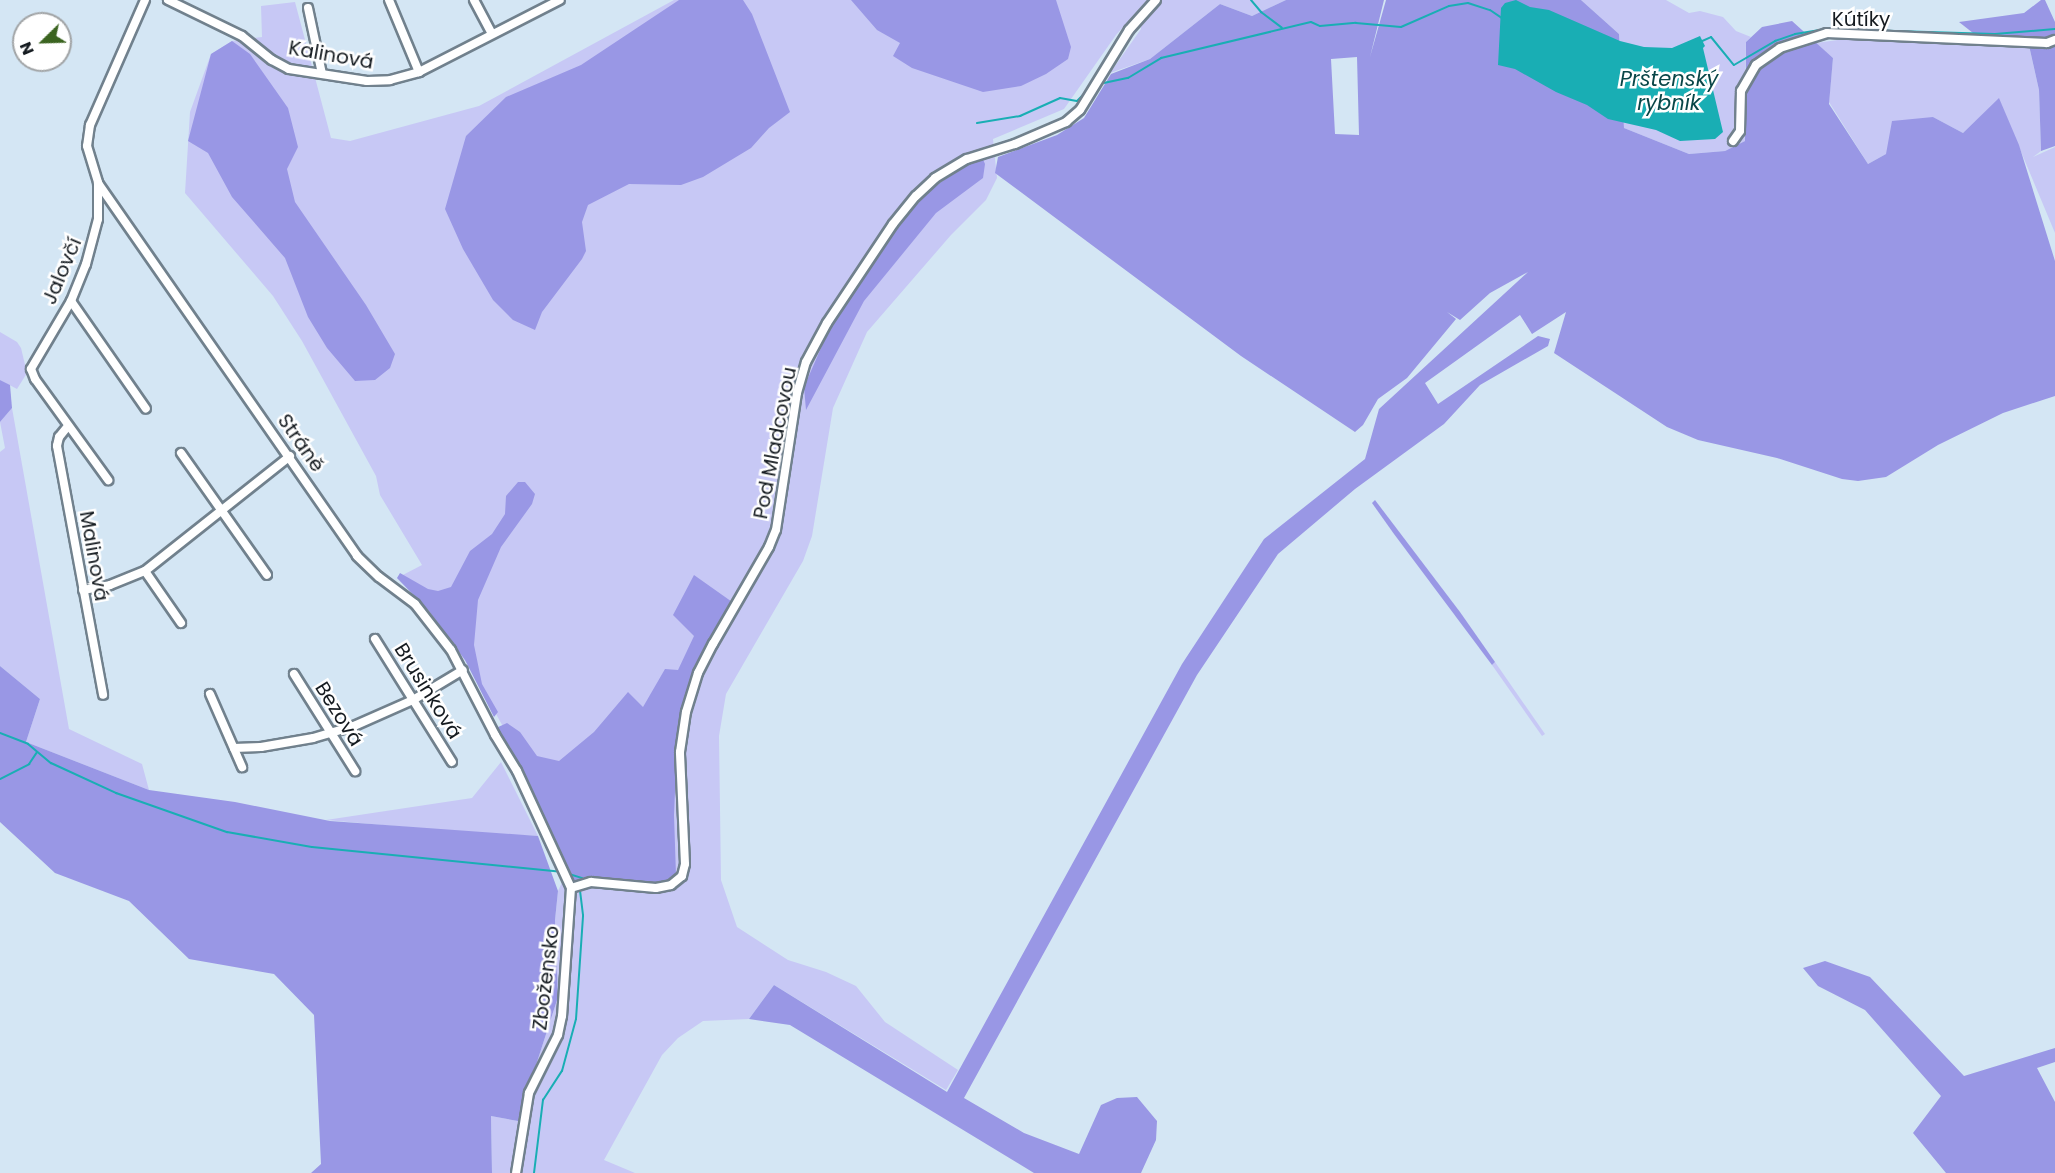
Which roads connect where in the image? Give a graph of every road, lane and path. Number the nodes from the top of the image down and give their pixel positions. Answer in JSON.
{"nodes":[{"id":1,"x":145,"y":0,"type":"edge"},
{"id":2,"x":168,"y":0,"type":"edge"},
{"id":3,"x":389,"y":0,"type":"edge"},
{"id":4,"x":474,"y":0,"type":"edge"},
{"id":5,"x":560,"y":0,"type":"edge"},
{"id":6,"x":1156,"y":0,"type":"edge"},
{"id":7,"x":308,"y":8,"type":"dead end"},
{"id":8,"x":492,"y":34,"type":"junction"},
{"id":9,"x":2055,"y":40,"type":"edge"},
{"id":10,"x":419,"y":72,"type":"junction"},
{"id":11,"x":322,"y":74,"type":"junction"},
{"id":12,"x":1733,"y":141,"type":"dead end"},
{"id":13,"x":98,"y":183,"type":"junction"},
{"id":14,"x":71,"y":301,"type":"junction"},
{"id":15,"x":146,"y":409,"type":"dead end"},
{"id":16,"x":68,"y":426,"type":"junction"},
{"id":17,"x":182,"y":453,"type":"dead end"},
{"id":18,"x":290,"y":456,"type":"junction"},
{"id":19,"x":108,"y":480,"type":"dead end"},
{"id":20,"x":224,"y":510,"type":"junction"},
{"id":21,"x":146,"y":571,"type":"junction"},
{"id":22,"x":267,"y":575,"type":"dead end"},
{"id":23,"x":83,"y":590,"type":"junction"},
{"id":24,"x":181,"y":623,"type":"dead end"},
{"id":25,"x":375,"y":639,"type":"dead end"},
{"id":26,"x":463,"y":670,"type":"junction"},
{"id":27,"x":294,"y":674,"type":"dead end"},
{"id":28,"x":210,"y":694,"type":"dead end"},
{"id":29,"x":103,"y":695,"type":"dead end"},
{"id":30,"x":413,"y":700,"type":"junction"},
{"id":31,"x":332,"y":733,"type":"junction"},
{"id":32,"x":234,"y":748,"type":"junction"},
{"id":33,"x":453,"y":762,"type":"dead end"},
{"id":34,"x":242,"y":767,"type":"dead end"},
{"id":35,"x":355,"y":771,"type":"dead end"},
{"id":36,"x":571,"y":888,"type":"junction"},
{"id":37,"x":516,"y":1173,"type":"edge"}],
"edges":[{"from":1,"to":13,"type":"street","name":"Stráně"},
{"from":2,"to":11,"type":"street","name":"Kalinová"},
{"from":3,"to":10,"type":"street"},
{"from":4,"to":8,"type":"street"},
{"from":5,"to":8,"type":"street","name":"Kalinová"},
{"from":6,"to":36,"type":"street","name":"Pod Mladcovou"},
{"from":7,"to":11,"type":"street"},
{"from":8,"to":10,"type":"street","name":"Kalinová"},
{"from":9,"to":12,"type":"street","name":"Kútíky"},
{"from":10,"to":11,"type":"street","name":"Kalinová"},
{"from":13,"to":14,"type":"street","name":"Jalovčí"},
{"from":13,"to":18,"type":"street","name":"Stráně"},
{"from":14,"to":15,"type":"street"},
{"from":14,"to":16,"type":"street","name":"Jalovčí"},
{"from":16,"to":19,"type":"street"},
{"from":16,"to":23,"type":"street","name":"Malinová"},
{"from":17,"to":20,"type":"street"},
{"from":18,"to":20,"type":"street"},
{"from":18,"to":26,"type":"street","name":"Stráně"},
{"from":20,"to":21,"type":"street"},
{"from":20,"to":22,"type":"street"},
{"from":21,"to":23,"type":"street"},
{"from":21,"to":24,"type":"street"},
{"from":23,"to":29,"type":"street","name":"Malinová"},
{"from":25,"to":30,"type":"street","name":"Brusinková"},
{"from":26,"to":30,"type":"street"},
{"from":26,"to":36,"type":"street","name":"Stráně"},
{"from":27,"to":31,"type":"street","name":"Bezová"},
{"from":28,"to":32,"type":"street"},
{"from":30,"to":31,"type":"street"},
{"from":30,"to":33,"type":"street","name":"Brusinková"},
{"from":31,"to":32,"type":"street"},
{"from":31,"to":35,"type":"street","name":"Bezová"},
{"from":32,"to":34,"type":"street"},
{"from":36,"to":37,"type":"street","name":"Zbožensko"}]}
